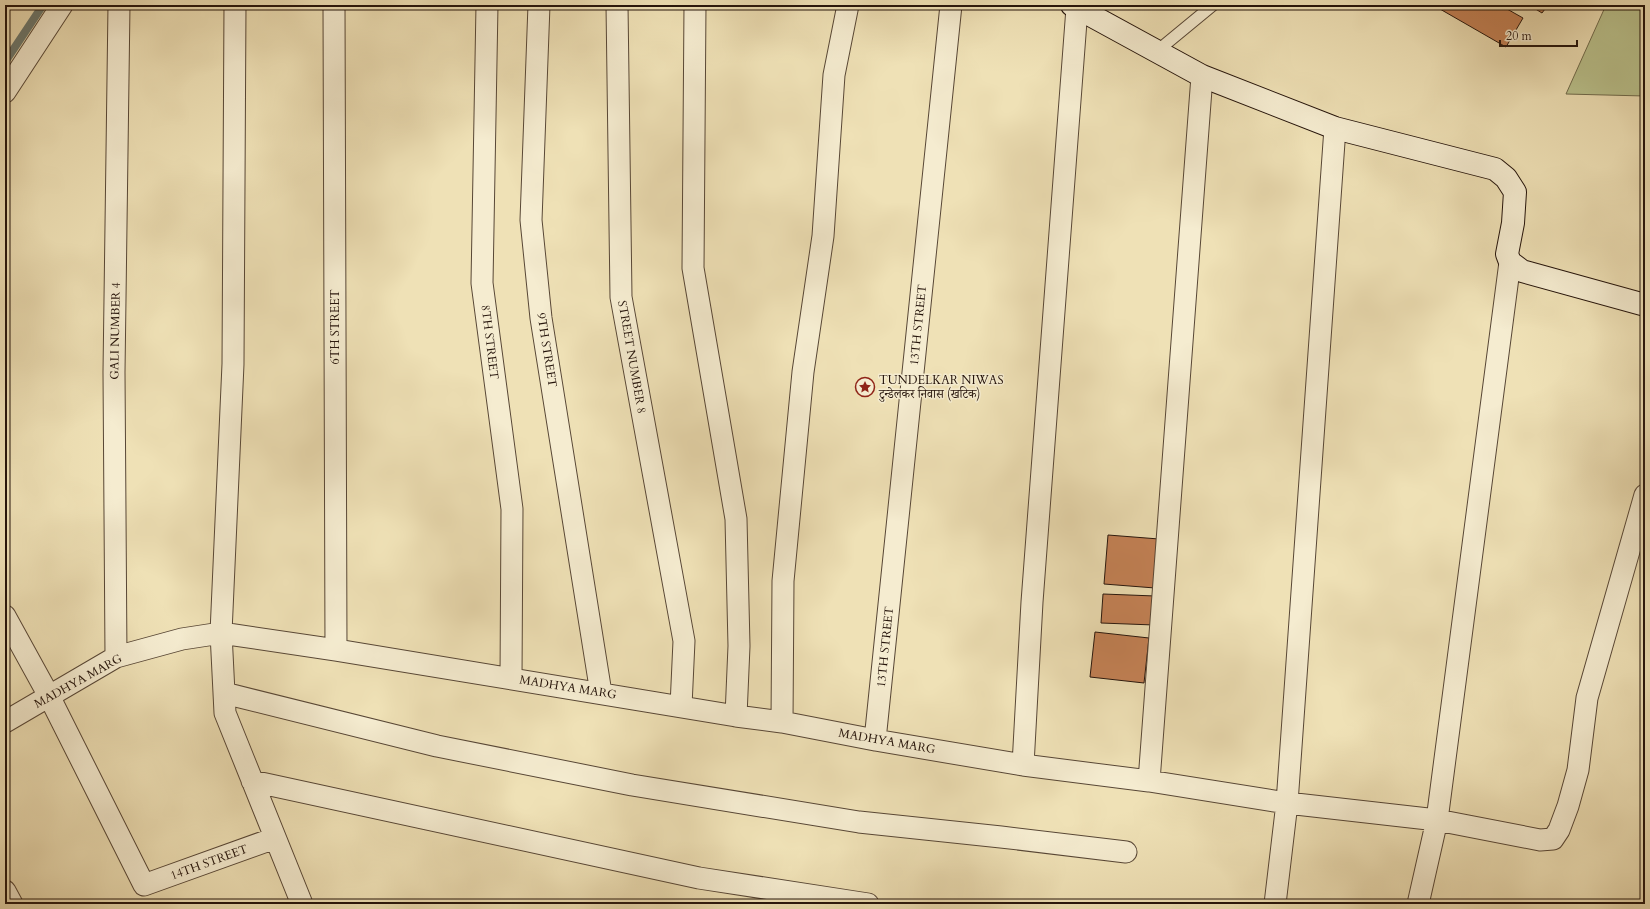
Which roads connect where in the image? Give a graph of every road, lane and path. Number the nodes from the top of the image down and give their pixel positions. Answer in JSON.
{"nodes":[{"id":1,"x":62,"y":5,"type":"edge"},
{"id":2,"x":118,"y":5,"type":"edge"},
{"id":3,"x":235,"y":5,"type":"edge"},
{"id":4,"x":334,"y":5,"type":"edge"},
{"id":5,"x":487,"y":5,"type":"edge"},
{"id":6,"x":539,"y":5,"type":"edge"},
{"id":7,"x":617,"y":5,"type":"edge"},
{"id":8,"x":695,"y":5,"type":"edge"},
{"id":9,"x":848,"y":5,"type":"edge"},
{"id":10,"x":951,"y":5,"type":"edge"},
{"id":11,"x":1213,"y":5,"type":"edge"},
{"id":12,"x":1075,"y":7,"type":"edge"},
{"id":13,"x":1156,"y":52,"type":"junction"},
{"id":14,"x":1202,"y":76,"type":"junction"},
{"id":15,"x":5,"y":92,"type":"edge"},
{"id":16,"x":1335,"y":128,"type":"junction"},
{"id":17,"x":1510,"y":262,"type":"junction"},
{"id":18,"x":1645,"y":305,"type":"edge"},
{"id":19,"x":1645,"y":495,"type":"edge"},
{"id":20,"x":5,"y":616,"type":"edge"},
{"id":21,"x":220,"y":633,"type":"junction"},
{"id":22,"x":336,"y":650,"type":"junction"},
{"id":23,"x":116,"y":656,"type":"junction"},
{"id":24,"x":511,"y":678,"type":"junction"},
{"id":25,"x":224,"y":693,"type":"junction"},
{"id":26,"x":601,"y":693,"type":"junction"},
{"id":27,"x":49,"y":696,"type":"junction"},
{"id":28,"x":681,"y":706,"type":"junction"},
{"id":29,"x":736,"y":716,"type":"junction"},
{"id":30,"x":5,"y":722,"type":"edge"},
{"id":31,"x":782,"y":722,"type":"junction"},
{"id":32,"x":875,"y":740,"type":"junction"},
{"id":33,"x":1023,"y":765,"type":"junction"},
{"id":34,"x":252,"y":781,"type":"junction"},
{"id":35,"x":1149,"y":781,"type":"junction"},
{"id":36,"x":1287,"y":803,"type":"junction"},
{"id":37,"x":1437,"y":820,"type":"junction"},
{"id":38,"x":275,"y":838,"type":"junction"},
{"id":39,"x":1126,"y":852,"type":"dead end"},
{"id":40,"x":5,"y":891,"type":"edge"},
{"id":41,"x":12,"y":904,"type":"edge"},
{"id":42,"x":302,"y":904,"type":"edge"},
{"id":43,"x":868,"y":904,"type":"edge"},
{"id":44,"x":1275,"y":904,"type":"edge"},
{"id":45,"x":1418,"y":904,"type":"edge"}],
"edges":[{"from":1,"to":15,"type":"street"},
{"from":2,"to":23,"type":"street","name":"GALI NUMBER 4"},
{"from":3,"to":21,"type":"street"},
{"from":4,"to":22,"type":"street","name":"6TH STREET"},
{"from":5,"to":24,"type":"street","name":"8TH STREET"},
{"from":6,"to":26,"type":"street","name":"9TH STREET"},
{"from":7,"to":28,"type":"street","name":"STREET NUMBER 8"},
{"from":8,"to":29,"type":"street"},
{"from":9,"to":31,"type":"street"},
{"from":10,"to":32,"type":"street","name":"13TH STREET"},
{"from":11,"to":13,"type":"lane"},
{"from":12,"to":13,"type":"street"},
{"from":12,"to":33,"type":"street"},
{"from":13,"to":14,"type":"street"},
{"from":14,"to":16,"type":"street"},
{"from":14,"to":35,"type":"street"},
{"from":16,"to":17,"type":"street"},
{"from":16,"to":36,"type":"street"},
{"from":17,"to":18,"type":"street"},
{"from":17,"to":37,"type":"street"},
{"from":19,"to":37,"type":"street","name":"MADHYA MARG"},
{"from":20,"to":27,"type":"street"},
{"from":21,"to":22,"type":"street","name":"MADHYA MARG"},
{"from":21,"to":23,"type":"street","name":"MADHYA MARG"},
{"from":21,"to":25,"type":"street"},
{"from":22,"to":24,"type":"street","name":"MADHYA MARG"},
{"from":23,"to":27,"type":"street","name":"MADHYA MARG"},
{"from":24,"to":26,"type":"street","name":"MADHYA MARG"},
{"from":25,"to":34,"type":"street"},
{"from":25,"to":39,"type":"street"},
{"from":26,"to":28,"type":"street","name":"MADHYA MARG"},
{"from":27,"to":30,"type":"street","name":"MADHYA MARG"},
{"from":27,"to":38,"type":"street","name":"14TH STREET"},
{"from":28,"to":29,"type":"street","name":"MADHYA MARG"},
{"from":29,"to":31,"type":"street","name":"MADHYA MARG"},
{"from":31,"to":32,"type":"street","name":"MADHYA MARG"},
{"from":32,"to":33,"type":"street","name":"MADHYA MARG"},
{"from":33,"to":35,"type":"street","name":"MADHYA MARG"},
{"from":34,"to":38,"type":"street"},
{"from":34,"to":43,"type":"street"},
{"from":35,"to":36,"type":"street","name":"MADHYA MARG"},
{"from":36,"to":37,"type":"street","name":"MADHYA MARG"},
{"from":36,"to":44,"type":"street"},
{"from":37,"to":45,"type":"street"},
{"from":38,"to":42,"type":"street"},
{"from":40,"to":41,"type":"street"}]}
